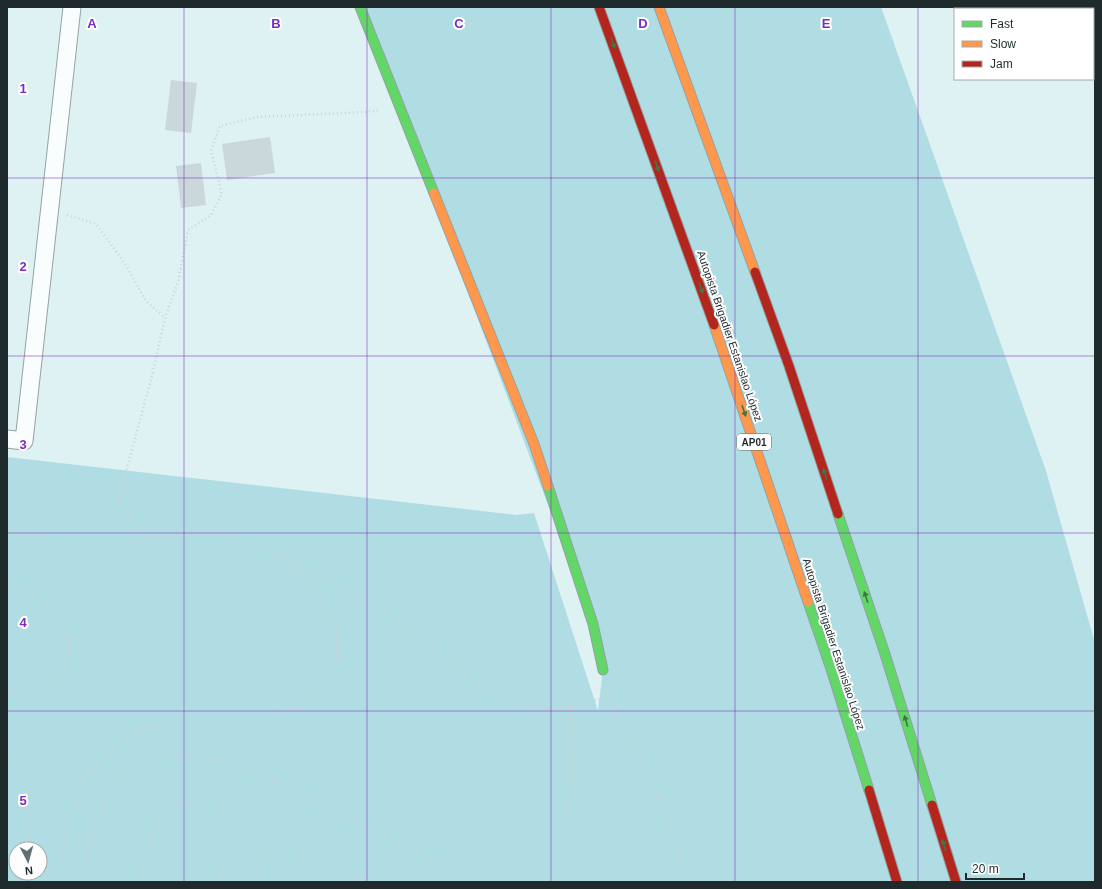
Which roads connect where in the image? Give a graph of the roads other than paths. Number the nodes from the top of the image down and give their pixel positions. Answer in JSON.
{"nodes":[{"id":1,"x":72,"y":7,"type":"edge"},
{"id":2,"x":360,"y":7,"type":"edge"},
{"id":3,"x":599,"y":7,"type":"edge"},
{"id":4,"x":659,"y":7,"type":"edge"},
{"id":5,"x":7,"y":439,"type":"edge"},
{"id":6,"x":603,"y":670,"type":"road end"},
{"id":7,"x":897,"y":882,"type":"edge"},
{"id":8,"x":956,"y":882,"type":"edge"}],
"edges":[{"from":1,"to":5,"type":"street"},
{"from":2,"to":6,"type":"main road"},
{"from":3,"to":7,"type":"main road","name":"Autopista Brigadier Estanislao López","number":"AP01","one_way":true},
{"from":8,"to":4,"type":"main road","one_way":true}]}
